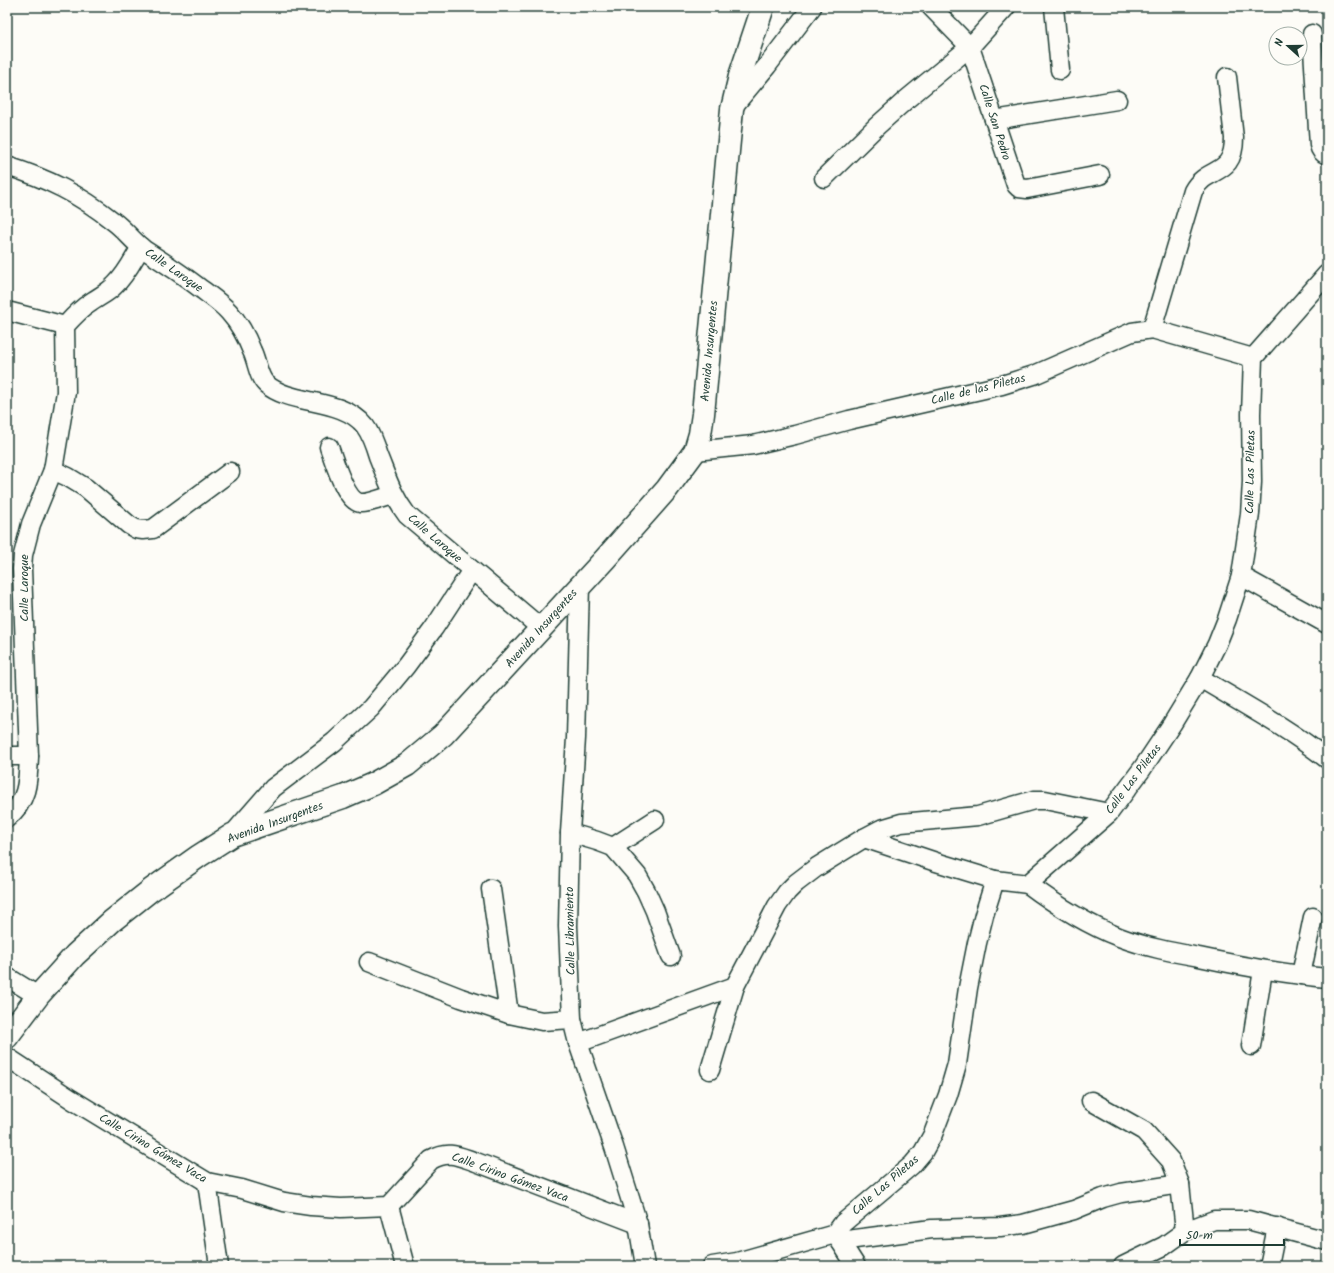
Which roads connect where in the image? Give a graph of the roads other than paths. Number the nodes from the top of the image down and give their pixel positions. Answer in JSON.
{"nodes":[{"id":1,"x":763,"y":7,"type":"edge"},
{"id":2,"x":812,"y":7,"type":"edge"},
{"id":3,"x":931,"y":7,"type":"edge"},
{"id":4,"x":1006,"y":7,"type":"edge"},
{"id":5,"x":1054,"y":7,"type":"edge"},
{"id":6,"x":1312,"y":34,"type":"dead end"},
{"id":7,"x":970,"y":47,"type":"junction"},
{"id":8,"x":1060,"y":70,"type":"dead end"},
{"id":9,"x":1227,"y":77,"type":"dead end"},
{"id":10,"x":1117,"y":100,"type":"dead end"},
{"id":11,"x":732,"y":109,"type":"junction"},
{"id":12,"x":994,"y":120,"type":"junction"},
{"id":13,"x":1327,"y":155,"type":"edge"},
{"id":14,"x":7,"y":166,"type":"edge"},
{"id":15,"x":1100,"y":175,"type":"dead end"},
{"id":16,"x":824,"y":178,"type":"dead end"},
{"id":17,"x":141,"y":247,"type":"junction"},
{"id":18,"x":1327,"y":274,"type":"edge"},
{"id":19,"x":7,"y":311,"type":"edge"},
{"id":20,"x":65,"y":326,"type":"junction"},
{"id":21,"x":1152,"y":329,"type":"junction"},
{"id":22,"x":1253,"y":358,"type":"junction"},
{"id":23,"x":328,"y":447,"type":"dead end"},
{"id":24,"x":695,"y":451,"type":"junction"},
{"id":25,"x":53,"y":470,"type":"junction"},
{"id":26,"x":230,"y":472,"type":"dead end"},
{"id":27,"x":393,"y":495,"type":"junction"},
{"id":28,"x":472,"y":570,"type":"junction"},
{"id":29,"x":1241,"y":576,"type":"junction"},
{"id":30,"x":580,"y":586,"type":"junction"},
{"id":31,"x":1327,"y":624,"type":"edge"},
{"id":32,"x":542,"y":629,"type":"junction"},
{"id":33,"x":1200,"y":678,"type":"junction"},
{"id":34,"x":7,"y":756,"type":"edge"},
{"id":35,"x":29,"y":756,"type":"junction"},
{"id":36,"x":1327,"y":759,"type":"edge"},
{"id":37,"x":1109,"y":813,"type":"junction"},
{"id":38,"x":7,"y":818,"type":"edge"},
{"id":39,"x":655,"y":820,"type":"dead end"},
{"id":40,"x":570,"y":833,"type":"junction"},
{"id":41,"x":232,"y":835,"type":"junction"},
{"id":42,"x":864,"y":838,"type":"junction"},
{"id":43,"x":613,"y":847,"type":"junction"},
{"id":44,"x":995,"y":880,"type":"junction"},
{"id":45,"x":1028,"y":884,"type":"junction"},
{"id":46,"x":491,"y":889,"type":"dead end"},
{"id":47,"x":1313,"y":917,"type":"dead end"},
{"id":48,"x":671,"y":956,"type":"dead end"},
{"id":49,"x":369,"y":962,"type":"dead end"},
{"id":50,"x":1263,"y":970,"type":"junction"},
{"id":51,"x":1301,"y":976,"type":"junction"},
{"id":52,"x":7,"y":977,"type":"edge"},
{"id":53,"x":1327,"y":978,"type":"edge"},
{"id":54,"x":735,"y":986,"type":"junction"},
{"id":55,"x":38,"y":996,"type":"junction"},
{"id":56,"x":509,"y":1014,"type":"junction"},
{"id":57,"x":572,"y":1019,"type":"junction"},
{"id":58,"x":7,"y":1037,"type":"edge"},
{"id":59,"x":578,"y":1043,"type":"junction"},
{"id":60,"x":1251,"y":1046,"type":"dead end"},
{"id":61,"x":7,"y":1056,"type":"edge"},
{"id":62,"x":710,"y":1070,"type":"dead end"},
{"id":63,"x":1091,"y":1101,"type":"dead end"},
{"id":64,"x":207,"y":1182,"type":"junction"},
{"id":65,"x":1180,"y":1184,"type":"junction"},
{"id":66,"x":389,"y":1206,"type":"junction"},
{"id":67,"x":638,"y":1224,"type":"junction"},
{"id":68,"x":1277,"y":1227,"type":"junction"},
{"id":69,"x":1185,"y":1231,"type":"junction"},
{"id":70,"x":837,"y":1238,"type":"junction"},
{"id":71,"x":1327,"y":1241,"type":"edge"},
{"id":72,"x":1150,"y":1260,"type":"edge"},
{"id":73,"x":220,"y":1266,"type":"edge"},
{"id":74,"x":405,"y":1266,"type":"edge"},
{"id":75,"x":648,"y":1266,"type":"edge"},
{"id":76,"x":712,"y":1266,"type":"edge"},
{"id":77,"x":856,"y":1266,"type":"edge"},
{"id":78,"x":1123,"y":1266,"type":"edge"},
{"id":79,"x":1269,"y":1266,"type":"edge"}],
"edges":[{"from":1,"to":11,"type":"main road","name":"Avenida Insurgentes"},
{"from":2,"to":11,"type":"street"},
{"from":3,"to":7,"type":"street"},
{"from":4,"to":7,"type":"street"},
{"from":5,"to":8,"type":"street"},
{"from":6,"to":13,"type":"street"},
{"from":7,"to":12,"type":"street","name":"Calle San Pedro"},
{"from":7,"to":16,"type":"street"},
{"from":9,"to":21,"type":"street"},
{"from":10,"to":12,"type":"street"},
{"from":11,"to":24,"type":"main road","name":"Avenida Insurgentes"},
{"from":12,"to":15,"type":"street","name":"Calle San Pedro"},
{"from":14,"to":17,"type":"street"},
{"from":17,"to":20,"type":"street","name":"Calle Laroque"},
{"from":17,"to":27,"type":"street","name":"Calle Laroque"},
{"from":18,"to":22,"type":"street"},
{"from":19,"to":20,"type":"street"},
{"from":20,"to":25,"type":"street","name":"Calle Laroque"},
{"from":21,"to":22,"type":"street","name":"Calle de las Piletas"},
{"from":21,"to":24,"type":"street","name":"Calle de las Piletas"},
{"from":22,"to":29,"type":"street","name":"Calle Las Piletas"},
{"from":23,"to":27,"type":"street"},
{"from":24,"to":30,"type":"main road","name":"Avenida Insurgentes"},
{"from":25,"to":26,"type":"street"},
{"from":25,"to":35,"type":"street","name":"Calle Laroque"},
{"from":27,"to":28,"type":"street","name":"Calle Laroque"},
{"from":28,"to":32,"type":"street","name":"Calle Laroque"},
{"from":28,"to":41,"type":"street"},
{"from":29,"to":31,"type":"street"},
{"from":29,"to":33,"type":"street","name":"Calle Las Piletas"},
{"from":30,"to":32,"type":"main road","name":"Avenida Insurgentes"},
{"from":30,"to":40,"type":"street","name":"Calle Libramiento"},
{"from":32,"to":41,"type":"main road","name":"Avenida Insurgentes"},
{"from":33,"to":36,"type":"street"},
{"from":33,"to":37,"type":"street","name":"Calle Las Piletas"},
{"from":34,"to":35,"type":"street"},
{"from":35,"to":38,"type":"street","name":"Calle Laroque"},
{"from":37,"to":42,"type":"street"},
{"from":37,"to":45,"type":"street","name":"Calle Las Piletas"},
{"from":39,"to":43,"type":"street"},
{"from":40,"to":43,"type":"street"},
{"from":40,"to":57,"type":"street","name":"Calle Libramiento"},
{"from":41,"to":55,"type":"main road","name":"Avenida Insurgentes"},
{"from":42,"to":44,"type":"street"},
{"from":42,"to":54,"type":"street"},
{"from":43,"to":48,"type":"street"},
{"from":44,"to":45,"type":"street"},
{"from":44,"to":70,"type":"street","name":"Calle Las Piletas"},
{"from":45,"to":50,"type":"street"},
{"from":46,"to":56,"type":"street"},
{"from":47,"to":51,"type":"street"},
{"from":49,"to":56,"type":"street"},
{"from":50,"to":51,"type":"street"},
{"from":50,"to":60,"type":"street"},
{"from":51,"to":53,"type":"street"},
{"from":52,"to":55,"type":"street"},
{"from":54,"to":59,"type":"street"},
{"from":54,"to":62,"type":"street"},
{"from":55,"to":58,"type":"main road","name":"Avenida Insurgentes"},
{"from":56,"to":57,"type":"street"},
{"from":57,"to":59,"type":"street","name":"Calle Libramiento"},
{"from":59,"to":67,"type":"street","name":"Calle Libramiento"},
{"from":61,"to":64,"type":"street","name":"Calle Cirino Gómez Vaca"},
{"from":63,"to":65,"type":"street"},
{"from":64,"to":66,"type":"street","name":"Calle Cirino Gómez Vaca"},
{"from":64,"to":73,"type":"street"},
{"from":65,"to":69,"type":"street"},
{"from":65,"to":70,"type":"street"},
{"from":66,"to":67,"type":"street","name":"Calle Cirino Gómez Vaca"},
{"from":66,"to":74,"type":"street"},
{"from":67,"to":75,"type":"street","name":"Calle Libramiento"},
{"from":68,"to":69,"type":"street"},
{"from":68,"to":71,"type":"street"},
{"from":68,"to":79,"type":"street"},
{"from":69,"to":72,"type":"street"},
{"from":70,"to":76,"type":"street"},
{"from":70,"to":77,"type":"street"},
{"from":72,"to":78,"type":"street"}]}
